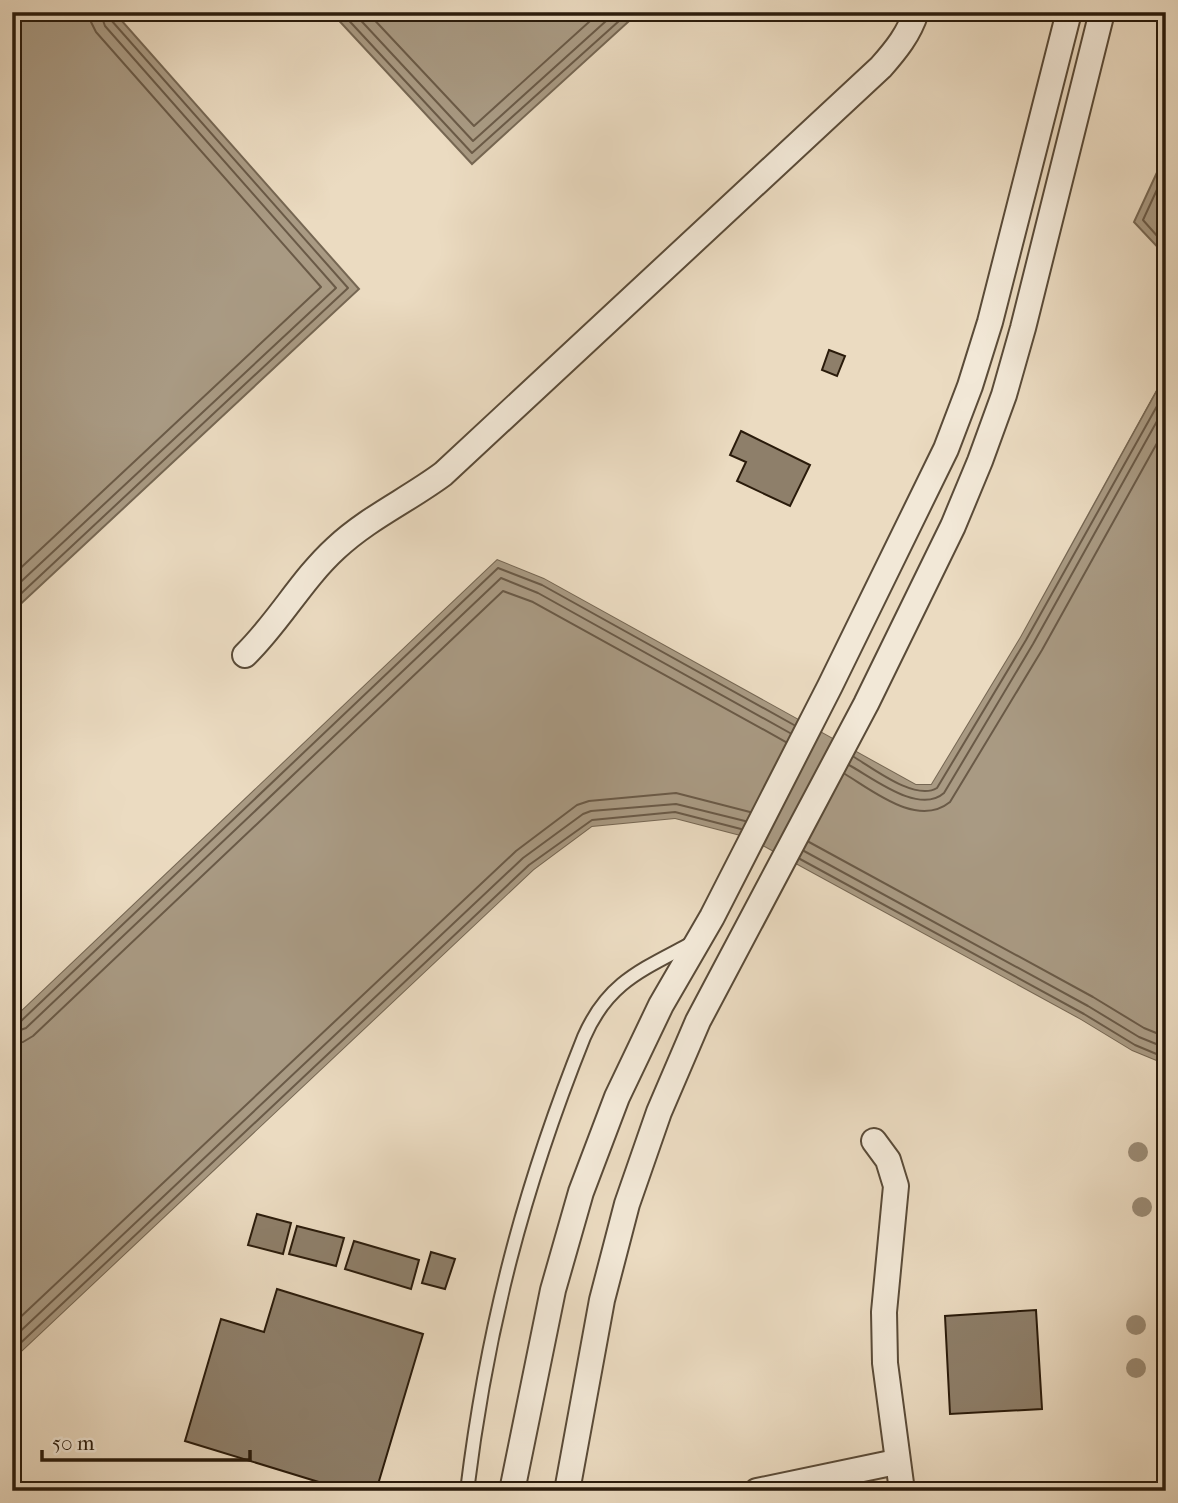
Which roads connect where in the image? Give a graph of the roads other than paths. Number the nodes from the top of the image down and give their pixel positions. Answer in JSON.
{"nodes":[{"id":1,"x":916,"y":12,"type":"edge"},
{"id":2,"x":1069,"y":12,"type":"edge"},
{"id":3,"x":1102,"y":12,"type":"edge"},
{"id":4,"x":245,"y":655,"type":"dead end"},
{"id":5,"x":698,"y":940,"type":"junction"},
{"id":6,"x":874,"y":1141,"type":"dead end"},
{"id":7,"x":896,"y":1462,"type":"junction"},
{"id":8,"x":467,"y":1491,"type":"edge"},
{"id":9,"x":512,"y":1491,"type":"edge"},
{"id":10,"x":567,"y":1491,"type":"edge"},
{"id":11,"x":757,"y":1491,"type":"edge"},
{"id":12,"x":902,"y":1491,"type":"edge"}],
"edges":[{"from":1,"to":4,"type":"street"},
{"from":2,"to":5,"type":"street"},
{"from":3,"to":10,"type":"street"},
{"from":5,"to":8,"type":"lane"},
{"from":5,"to":9,"type":"street"},
{"from":6,"to":7,"type":"street"},
{"from":7,"to":11,"type":"street"},
{"from":7,"to":12,"type":"street"}]}
